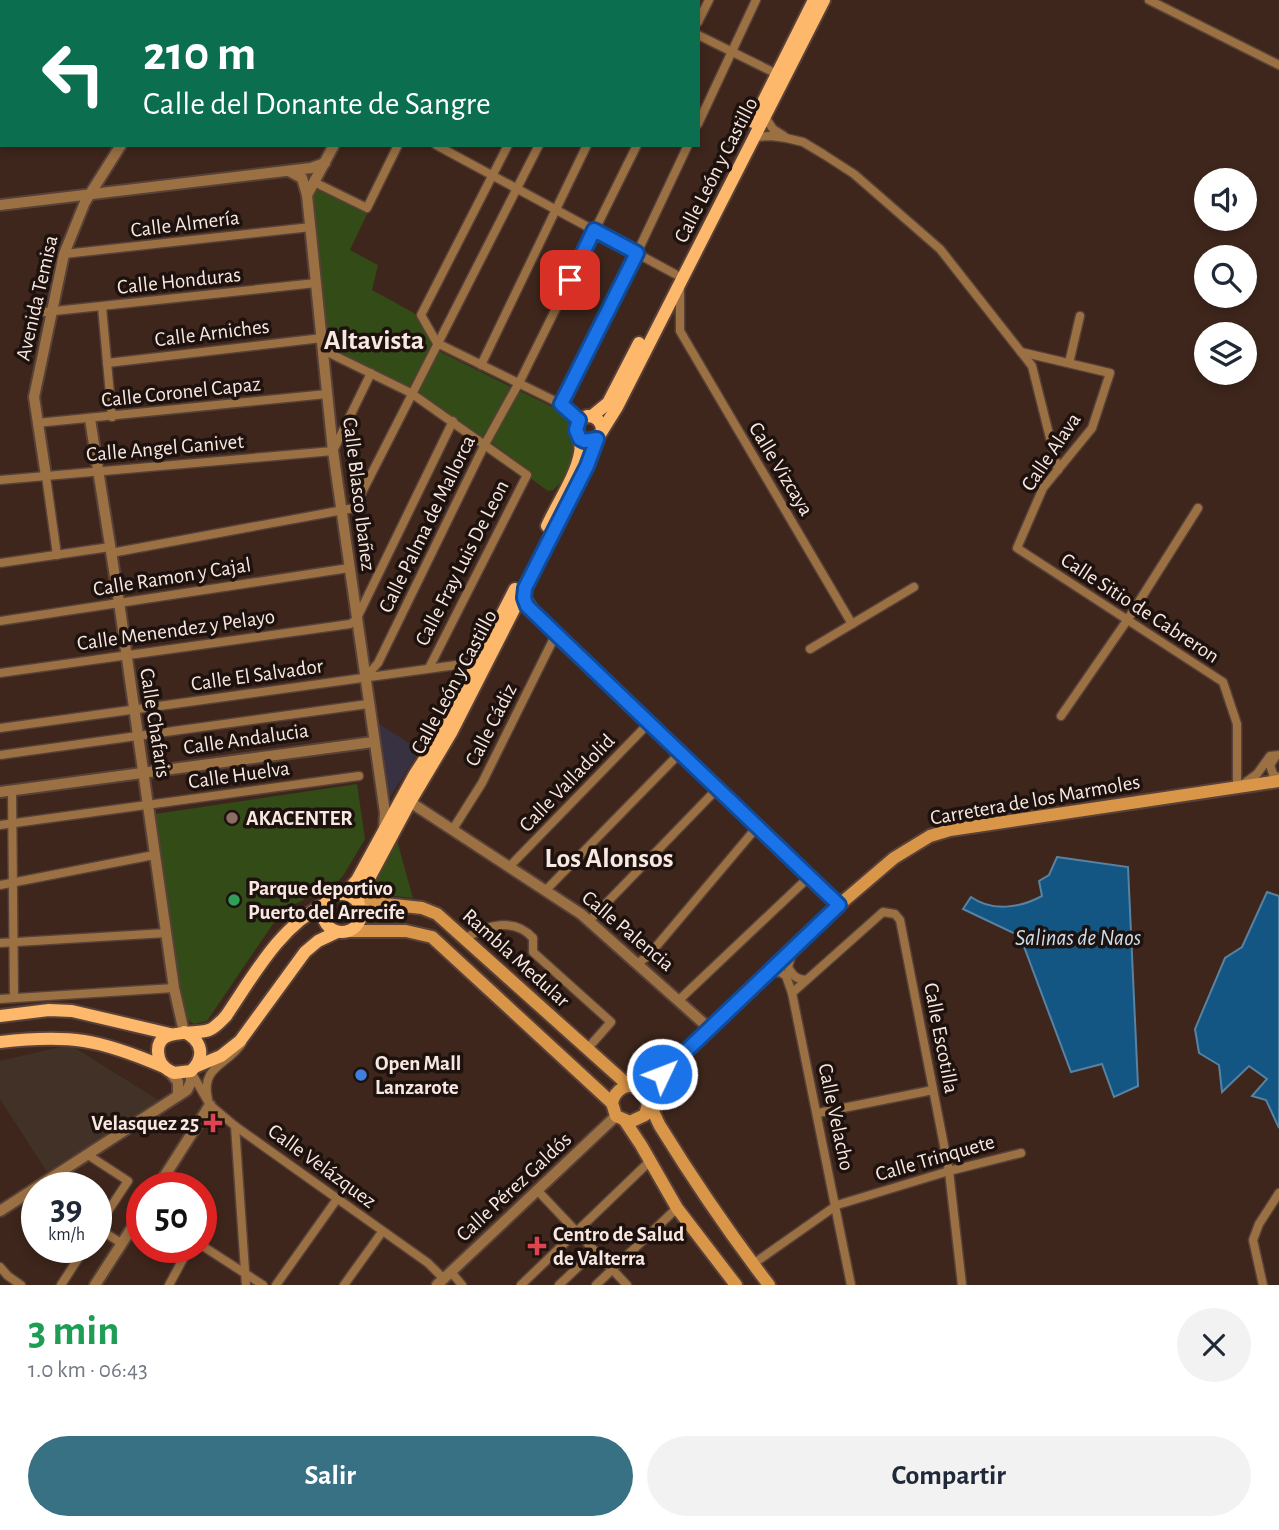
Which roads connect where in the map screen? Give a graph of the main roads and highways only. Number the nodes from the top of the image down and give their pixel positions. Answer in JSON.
{"nodes":[{"id":1,"x":814,"y":0,"type":"edge"},
{"id":2,"x":824,"y":0,"type":"edge"},
{"id":3,"x":678,"y":278,"type":"junction"},
{"id":4,"x":592,"y":416,"type":"junction"},
{"id":5,"x":599,"y":435,"type":"junction"},
{"id":6,"x":580,"y":439,"type":"junction"},
{"id":7,"x":525,"y":588,"type":"junction"},
{"id":8,"x":512,"y":614,"type":"junction"},
{"id":9,"x":535,"y":614,"type":"junction"},
{"id":10,"x":1279,"y":780,"type":"edge"},
{"id":11,"x":365,"y":887,"type":"junction"},
{"id":12,"x":341,"y":894,"type":"junction"},
{"id":13,"x":357,"y":901,"type":"junction"},
{"id":14,"x":325,"y":904,"type":"junction"},
{"id":15,"x":382,"y":905,"type":"junction"},
{"id":16,"x":839,"y":905,"type":"junction"},
{"id":17,"x":343,"y":932,"type":"junction"},
{"id":18,"x":0,"y":1016,"type":"edge"},
{"id":19,"x":184,"y":1032,"type":"junction"},
{"id":20,"x":170,"y":1034,"type":"junction"},
{"id":21,"x":0,"y":1042,"type":"edge"},
{"id":22,"x":194,"y":1068,"type":"junction"},
{"id":23,"x":166,"y":1069,"type":"junction"},
{"id":24,"x":629,"y":1086,"type":"junction"},
{"id":25,"x":645,"y":1098,"type":"junction"},
{"id":26,"x":612,"y":1103,"type":"junction"},
{"id":27,"x":620,"y":1119,"type":"junction"},
{"id":28,"x":736,"y":1285,"type":"edge"},
{"id":29,"x":769,"y":1285,"type":"edge"}],
"edges":[{"from":1,"to":3,"type":"main road","name":"Calle León y Castillo"},
{"from":2,"to":3,"type":"main road","name":"Calle León y Castillo"},
{"from":3,"to":4,"type":"main road","name":"Calle León y Castillo"},
{"from":3,"to":5,"type":"main road","name":"Calle León y Castillo"},
{"from":4,"to":5,"type":"main road"},
{"from":4,"to":6,"type":"main road"},
{"from":5,"to":6,"type":"main road"},
{"from":5,"to":7,"type":"main road","name":"Calle León y Castillo"},
{"from":6,"to":12,"type":"main road","name":"Calle León y Castillo"},
{"from":7,"to":8,"type":"main road","name":"Calle León y Castillo"},
{"from":7,"to":9,"type":"main road"},
{"from":8,"to":9,"type":"main road"},
{"from":8,"to":11,"type":"main road","name":"Calle León y Castillo"},
{"from":9,"to":16,"type":"main road"},
{"from":10,"to":16,"type":"main road","name":"Carretera de los Marmoles"},
{"from":11,"to":13,"type":"main road","name":"Calle León y Castillo"},
{"from":11,"to":15,"type":"main road"},
{"from":12,"to":13,"type":"main road"},
{"from":12,"to":14,"type":"main road"},
{"from":13,"to":15,"type":"main road","name":"Rambla Medular"},
{"from":13,"to":17,"type":"main road"},
{"from":14,"to":17,"type":"main road"},
{"from":14,"to":19,"type":"main road"},
{"from":15,"to":24,"type":"main road","name":"Rambla Medular"},
{"from":16,"to":25,"type":"main road","name":"Carretera de los Marmoles"},
{"from":17,"to":22,"type":"main road"},
{"from":17,"to":26,"type":"main road","name":"Rambla Medular"},
{"from":18,"to":20,"type":"main road"},
{"from":19,"to":20,"type":"main road"},
{"from":19,"to":22,"type":"main road"},
{"from":20,"to":23,"type":"main road"},
{"from":21,"to":23,"type":"main road"},
{"from":22,"to":23,"type":"main road"},
{"from":24,"to":25,"type":"main road"},
{"from":24,"to":26,"type":"main road"},
{"from":25,"to":27,"type":"main road"},
{"from":25,"to":29,"type":"main road"},
{"from":26,"to":27,"type":"main road"},
{"from":27,"to":28,"type":"main road"}]}
